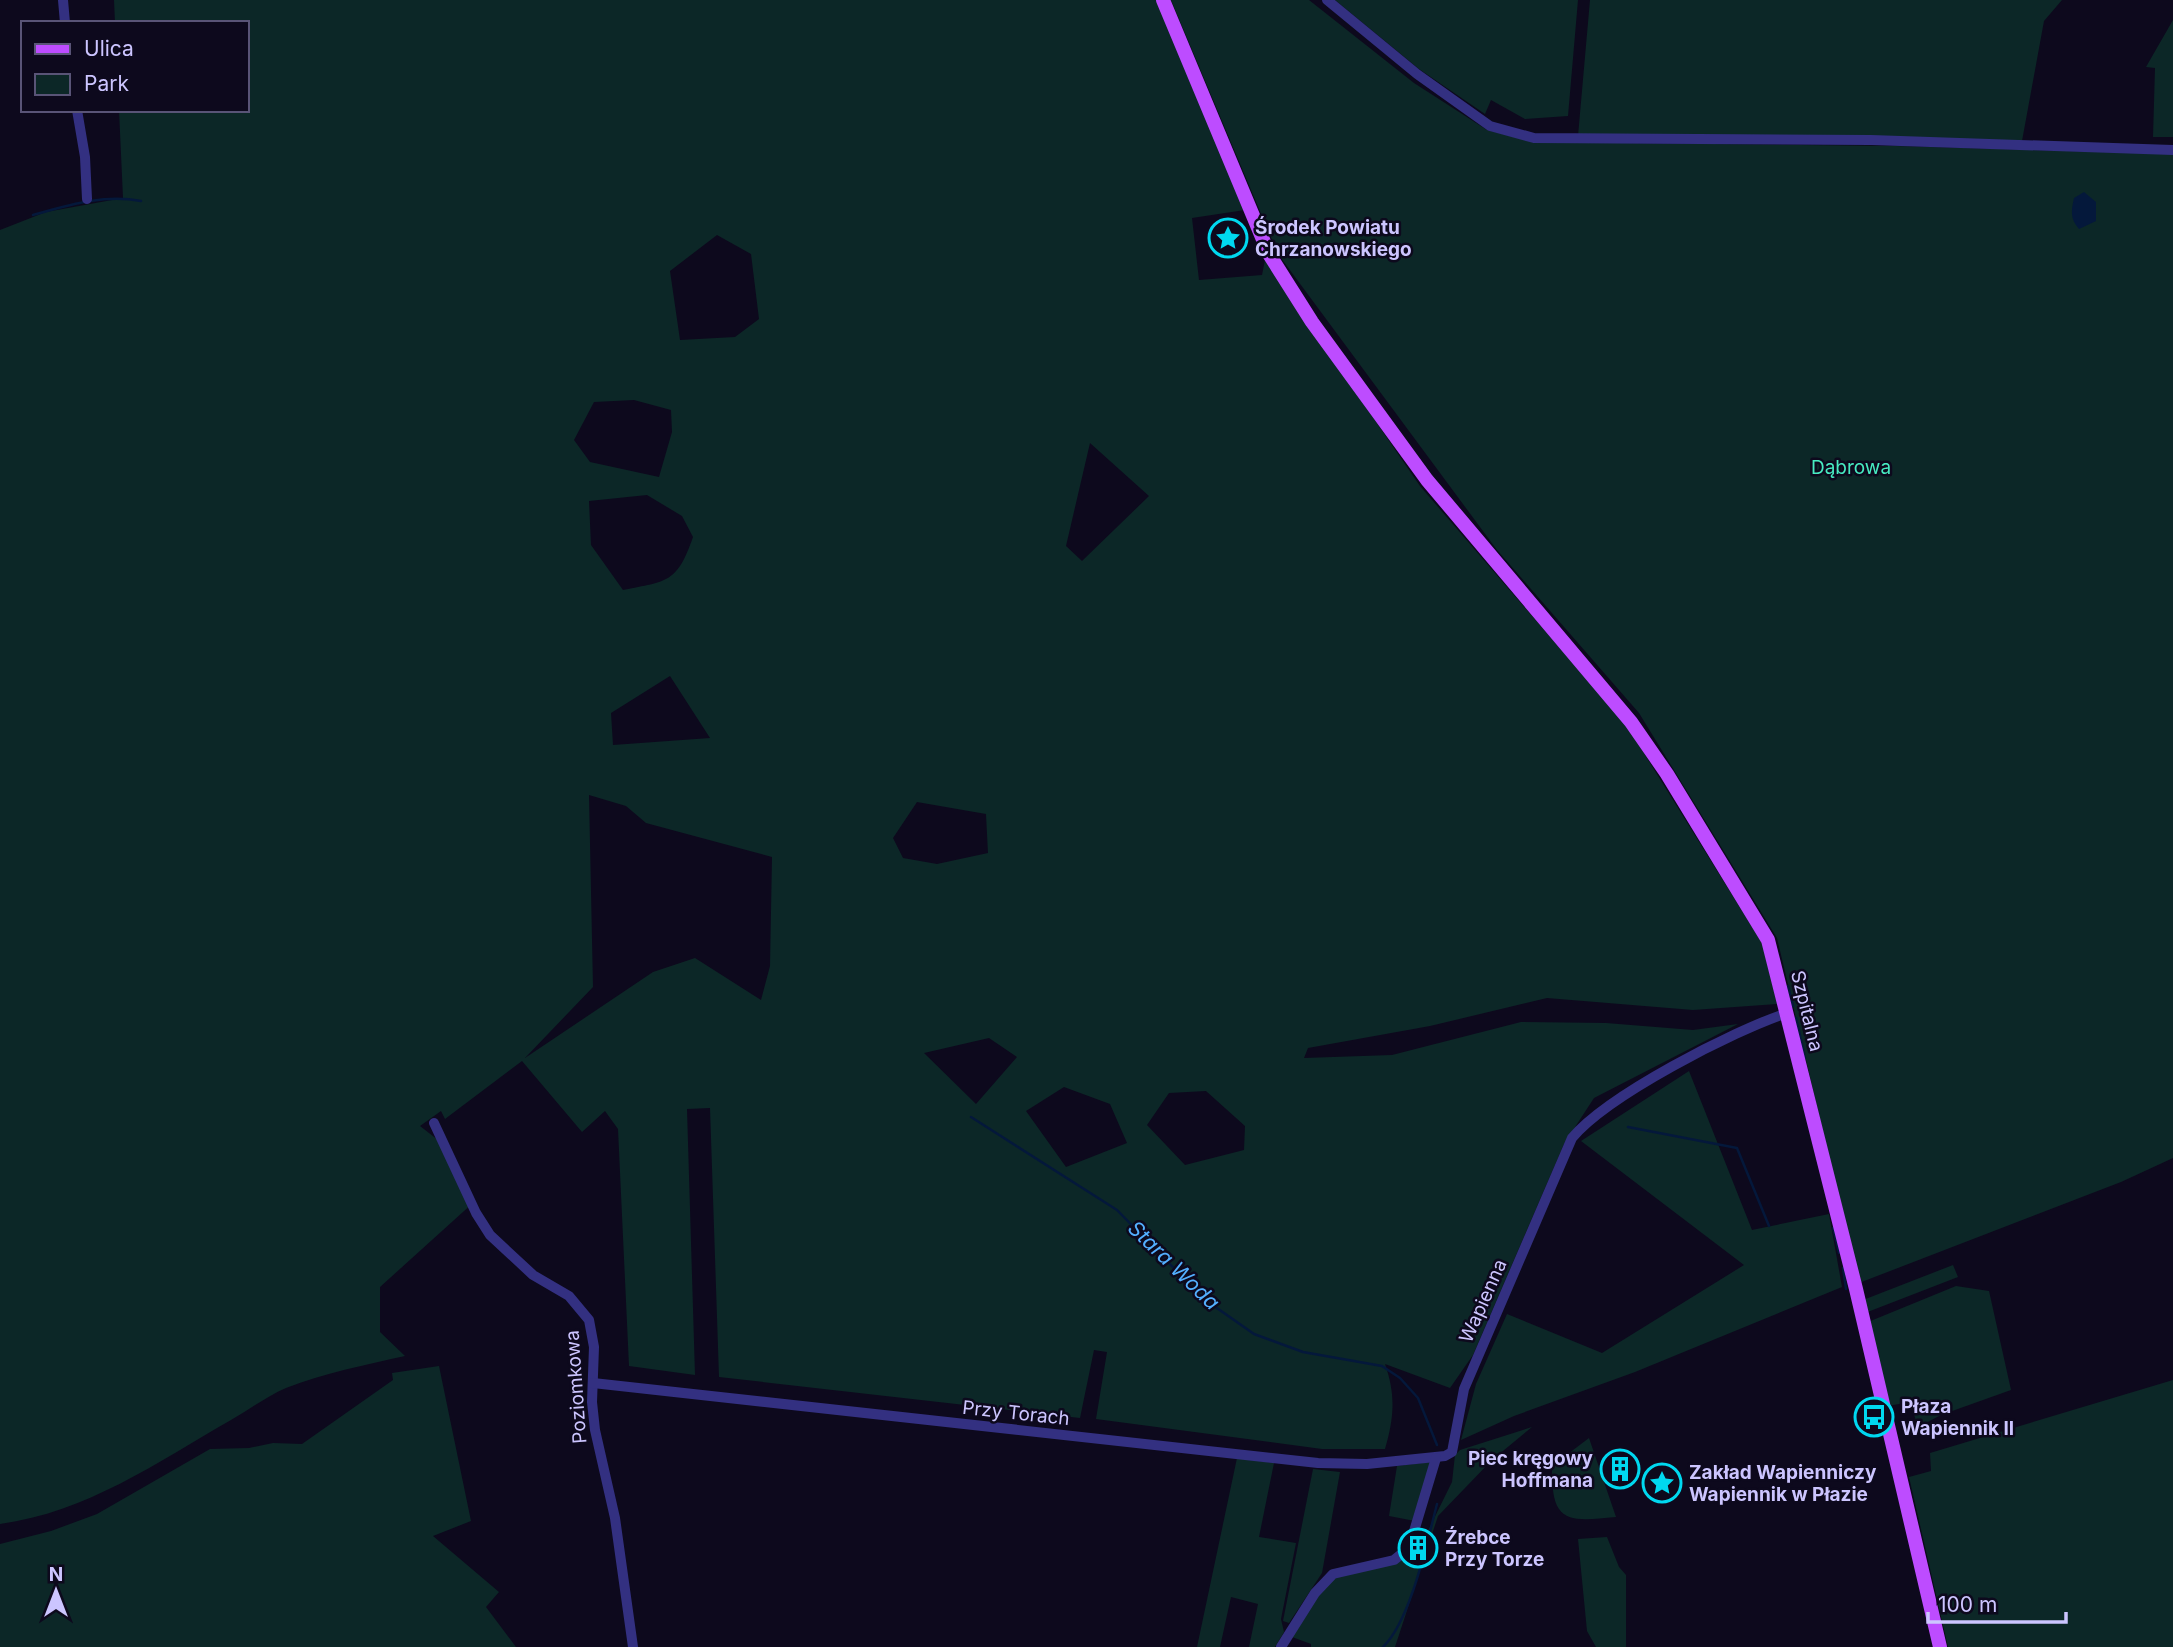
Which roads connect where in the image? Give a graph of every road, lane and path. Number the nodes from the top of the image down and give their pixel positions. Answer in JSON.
{"nodes":[{"id":1,"x":62,"y":0,"type":"edge"},
{"id":2,"x":1163,"y":0,"type":"edge"},
{"id":3,"x":1326,"y":0,"type":"edge"},
{"id":4,"x":65,"y":21,"type":"edge"},
{"id":5,"x":77,"y":112,"type":"edge"},
{"id":6,"x":2173,"y":150,"type":"edge"},
{"id":7,"x":87,"y":199,"type":"dead end"},
{"id":8,"x":1787,"y":1013,"type":"junction"},
{"id":9,"x":434,"y":1123,"type":"dead end"},
{"id":10,"x":593,"y":1383,"type":"junction"},
{"id":11,"x":1436,"y":1458,"type":"junction"},
{"id":12,"x":633,"y":1647,"type":"edge"},
{"id":13,"x":1281,"y":1647,"type":"edge"},
{"id":14,"x":1940,"y":1647,"type":"edge"}],
"edges":[{"from":1,"to":4,"type":"street"},
{"from":2,"to":8,"type":"main road","name":"Szpitalna"},
{"from":3,"to":6,"type":"street"},
{"from":5,"to":7,"type":"street"},
{"from":8,"to":11,"type":"street","name":"Wapienna"},
{"from":8,"to":14,"type":"main road","name":"Szpitalna"},
{"from":9,"to":10,"type":"street","name":"Poziomkowa"},
{"from":10,"to":11,"type":"street","name":"Przy Torach"},
{"from":10,"to":12,"type":"street","name":"Poziomkowa"},
{"from":11,"to":13,"type":"street","name":"Wapienna"}]}
